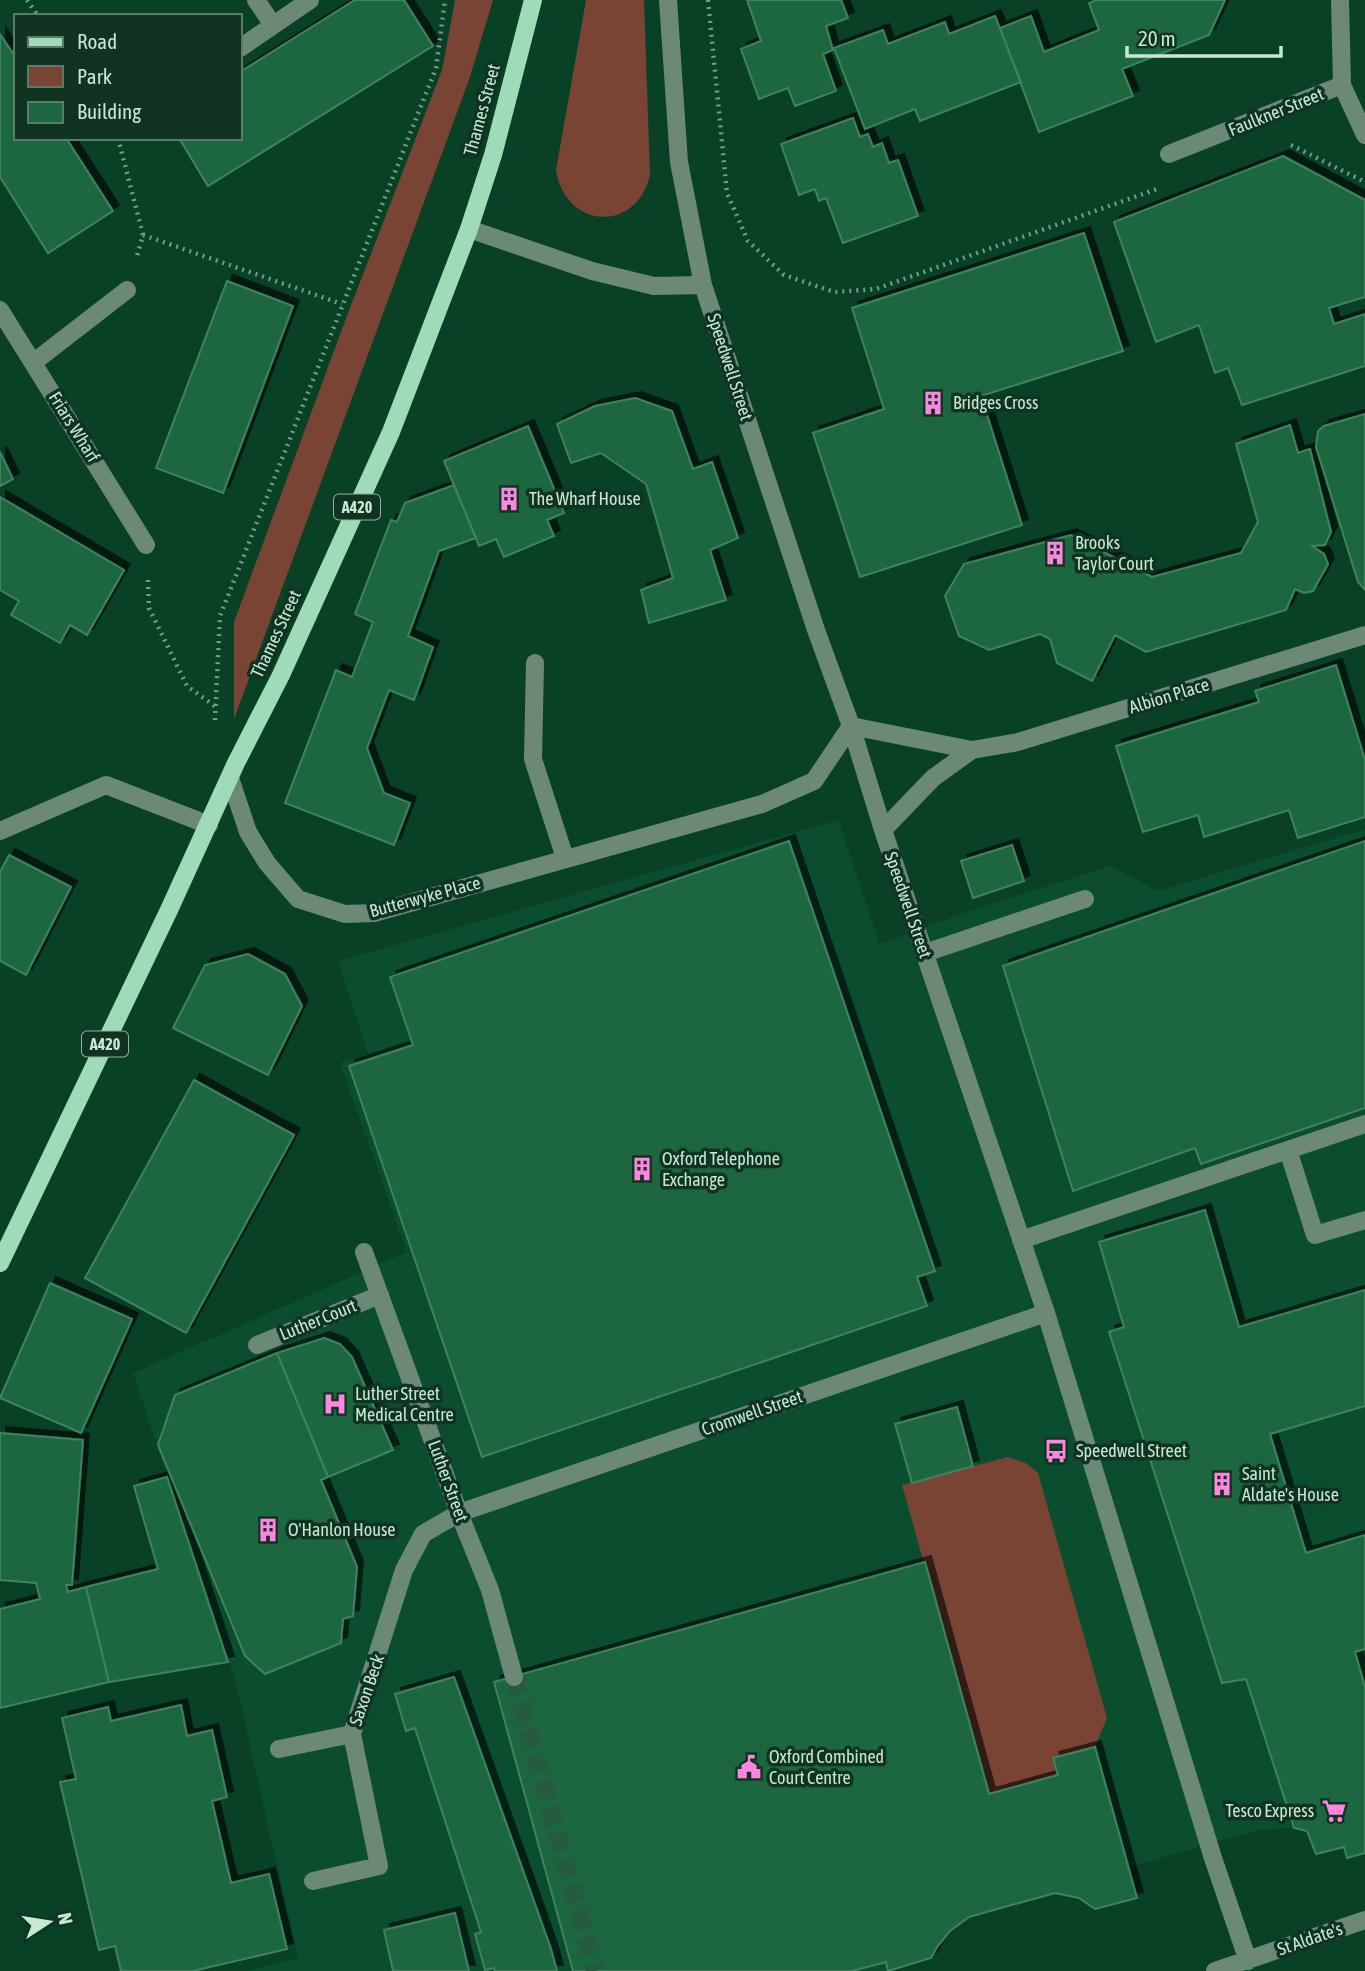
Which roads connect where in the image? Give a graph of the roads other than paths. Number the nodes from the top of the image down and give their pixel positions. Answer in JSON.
{"nodes":[{"id":1,"x":256,"y":0,"type":"edge"},
{"id":2,"x":310,"y":0,"type":"edge"},
{"id":3,"x":533,"y":0,"type":"edge"},
{"id":4,"x":668,"y":0,"type":"edge"},
{"id":5,"x":1340,"y":0,"type":"edge"},
{"id":6,"x":273,"y":25,"type":"junction"},
{"id":7,"x":242,"y":47,"type":"edge"},
{"id":8,"x":1342,"y":85,"type":"junction"},
{"id":9,"x":1365,"y":135,"type":"edge"},
{"id":10,"x":1169,"y":154,"type":"dead end"},
{"id":11,"x":469,"y":229,"type":"junction"},
{"id":12,"x":703,"y":285,"type":"junction"},
{"id":13,"x":127,"y":290,"type":"road end"},
{"id":14,"x":0,"y":310,"type":"edge"},
{"id":15,"x":34,"y":362,"type":"junction"},
{"id":16,"x":146,"y":545,"type":"road end"},
{"id":17,"x":1365,"y":635,"type":"edge"},
{"id":18,"x":535,"y":663,"type":"dead end"},
{"id":19,"x":851,"y":726,"type":"junction"},
{"id":20,"x":972,"y":750,"type":"junction"},
{"id":21,"x":230,"y":778,"type":"junction"},
{"id":22,"x":209,"y":825,"type":"junction"},
{"id":23,"x":883,"y":830,"type":"junction"},
{"id":24,"x":0,"y":831,"type":"edge"},
{"id":25,"x":565,"y":858,"type":"junction"},
{"id":26,"x":1085,"y":900,"type":"dead end"},
{"id":27,"x":925,"y":953,"type":"junction"},
{"id":28,"x":1365,"y":1124,"type":"edge"},
{"id":29,"x":1288,"y":1150,"type":"junction"},
{"id":30,"x":1365,"y":1220,"type":"edge"},
{"id":31,"x":1021,"y":1240,"type":"junction"},
{"id":32,"x":364,"y":1252,"type":"dead end"},
{"id":33,"x":0,"y":1263,"type":"edge"},
{"id":34,"x":380,"y":1295,"type":"junction"},
{"id":35,"x":1046,"y":1313,"type":"junction"},
{"id":36,"x":257,"y":1345,"type":"dead end"},
{"id":37,"x":459,"y":1513,"type":"junction"},
{"id":38,"x":514,"y":1677,"type":"tunnel mouth"},
{"id":39,"x":352,"y":1734,"type":"junction"},
{"id":40,"x":279,"y":1749,"type":"dead end"},
{"id":41,"x":313,"y":1881,"type":"dead end"},
{"id":42,"x":1365,"y":1920,"type":"edge"},
{"id":43,"x":1248,"y":1961,"type":"junction"},
{"id":44,"x":1215,"y":1971,"type":"edge"}],
"edges":[{"from":1,"to":6,"type":"street"},
{"from":2,"to":6,"type":"street"},
{"from":3,"to":11,"type":"main road","name":"Thames Street","number":"A420"},
{"from":4,"to":12,"type":"street","name":"Speedwell Street"},
{"from":5,"to":8,"type":"street","name":"Faulkner Street"},
{"from":6,"to":7,"type":"street"},
{"from":8,"to":9,"type":"street"},
{"from":8,"to":10,"type":"street","name":"Faulkner Street"},
{"from":11,"to":12,"type":"street"},
{"from":11,"to":21,"type":"main road","name":"Thames Street","number":"A420"},
{"from":12,"to":19,"type":"street","name":"Speedwell Street"},
{"from":13,"to":15,"type":"street"},
{"from":14,"to":15,"type":"street","name":"Friars Wharf"},
{"from":15,"to":16,"type":"street","name":"Friars Wharf"},
{"from":17,"to":20,"type":"street","name":"Albion Place"},
{"from":18,"to":25,"type":"street"},
{"from":19,"to":20,"type":"street","name":"Albion Place"},
{"from":19,"to":23,"type":"street","name":"Speedwell Street"},
{"from":19,"to":25,"type":"street","name":"Butterwyke Place"},
{"from":20,"to":23,"type":"street","name":"Albion Place"},
{"from":21,"to":22,"type":"main road","name":"Thames Street","number":"A420"},
{"from":21,"to":25,"type":"street","name":"Butterwyke Place"},
{"from":22,"to":24,"type":"street"},
{"from":22,"to":33,"type":"main road","name":"Thames Street","number":"A420"},
{"from":23,"to":27,"type":"street","name":"Speedwell Street"},
{"from":26,"to":27,"type":"street"},
{"from":27,"to":31,"type":"street","name":"Speedwell Street"},
{"from":28,"to":29,"type":"street"},
{"from":29,"to":30,"type":"street"},
{"from":29,"to":31,"type":"street"},
{"from":31,"to":35,"type":"street","name":"Speedwell Street"},
{"from":32,"to":34,"type":"street","name":"Luther Street"},
{"from":34,"to":36,"type":"street","name":"Luther Court"},
{"from":34,"to":37,"type":"street","name":"Luther Street"},
{"from":35,"to":37,"type":"street","name":"Cromwell Street"},
{"from":35,"to":43,"type":"street","name":"Speedwell Street"},
{"from":37,"to":38,"type":"street","name":"Luther Street"},
{"from":37,"to":39,"type":"street","name":"Saxon Beck"},
{"from":39,"to":40,"type":"street"},
{"from":39,"to":41,"type":"street","name":"Saxon Beck"},
{"from":42,"to":43,"type":"street","name":"St Aldate's"},
{"from":43,"to":44,"type":"street","name":"St Aldate's"}]}
